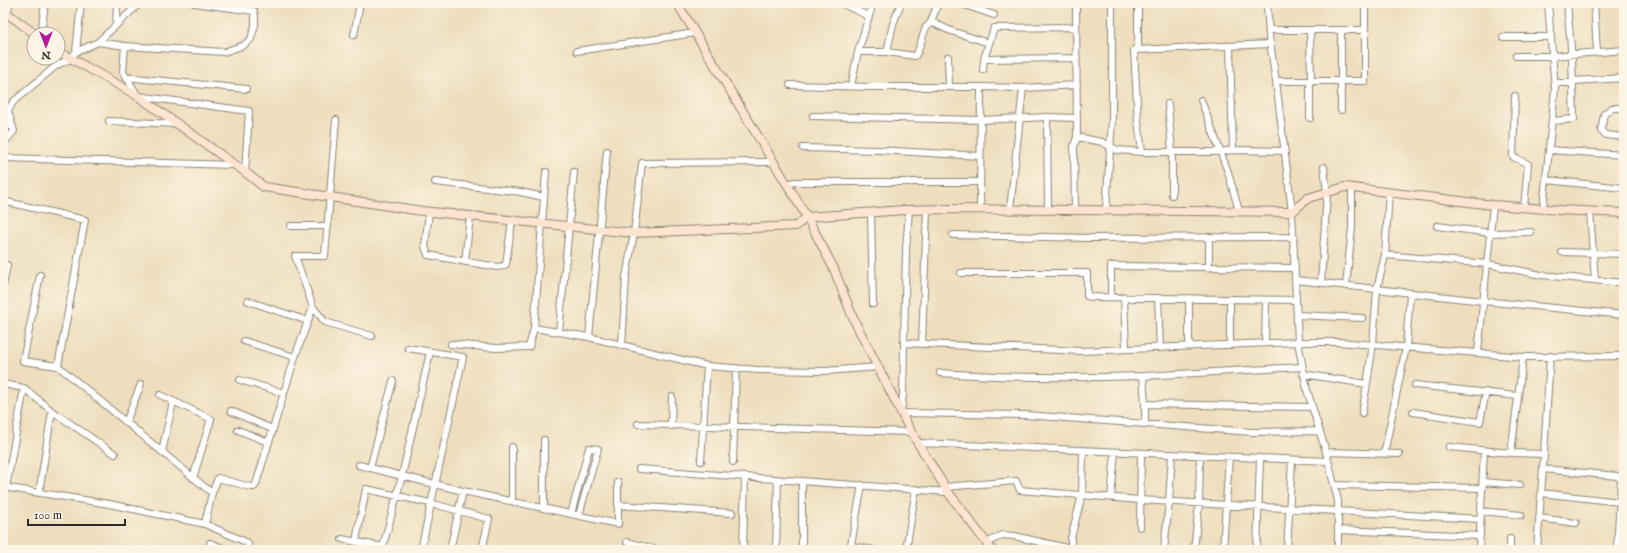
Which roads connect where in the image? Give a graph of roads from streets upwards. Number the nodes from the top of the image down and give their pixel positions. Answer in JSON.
{"nodes":[{"id":1,"x":8,"y":3,"type":"edge"},
{"id":2,"x":45,"y":3,"type":"edge"},
{"id":3,"x":81,"y":3,"type":"edge"},
{"id":4,"x":117,"y":3,"type":"edge"},
{"id":5,"x":140,"y":3,"type":"edge"},
{"id":6,"x":194,"y":3,"type":"edge"},
{"id":7,"x":360,"y":3,"type":"edge"},
{"id":8,"x":676,"y":3,"type":"edge"},
{"id":9,"x":841,"y":3,"type":"edge"},
{"id":10,"x":873,"y":3,"type":"edge"},
{"id":11,"x":901,"y":3,"type":"edge"},
{"id":12,"x":938,"y":3,"type":"edge"},
{"id":13,"x":959,"y":3,"type":"edge"},
{"id":14,"x":1076,"y":3,"type":"edge"},
{"id":15,"x":1112,"y":3,"type":"edge"},
{"id":16,"x":1138,"y":3,"type":"edge"},
{"id":17,"x":1267,"y":3,"type":"edge"},
{"id":18,"x":1365,"y":3,"type":"edge"},
{"id":19,"x":1548,"y":3,"type":"edge"},
{"id":20,"x":1567,"y":3,"type":"edge"},
{"id":21,"x":1594,"y":3,"type":"edge"},
{"id":22,"x":8,"y":14,"type":"joint"},
{"id":23,"x":994,"y":15,"type":"dead end"},
{"id":24,"x":868,"y":16,"type":"junction"},
{"id":25,"x":931,"y":22,"type":"junction"},
{"id":26,"x":116,"y":24,"type":"junction"},
{"id":27,"x":42,"y":26,"type":"edge"},
{"id":28,"x":26,"y":27,"type":"edge"},
{"id":29,"x":1076,"y":27,"type":"junction"},
{"id":30,"x":1269,"y":30,"type":"junction"},
{"id":31,"x":1310,"y":30,"type":"junction"},
{"id":32,"x":1341,"y":30,"type":"junction"},
{"id":33,"x":1365,"y":30,"type":"junction"},
{"id":34,"x":694,"y":33,"type":"junction"},
{"id":35,"x":354,"y":35,"type":"dead end"},
{"id":36,"x":1503,"y":37,"type":"dead end"},
{"id":37,"x":1551,"y":37,"type":"junction"},
{"id":38,"x":98,"y":42,"type":"junction"},
{"id":39,"x":989,"y":43,"type":"junction"},
{"id":40,"x":1270,"y":44,"type":"junction"},
{"id":41,"x":125,"y":46,"type":"junction"},
{"id":42,"x":1230,"y":46,"type":"junction"},
{"id":43,"x":1138,"y":50,"type":"junction"},
{"id":44,"x":1624,"y":50,"type":"edge"},
{"id":45,"x":577,"y":51,"type":"dead end"},
{"id":46,"x":76,"y":52,"type":"junction"},
{"id":47,"x":858,"y":52,"type":"junction"},
{"id":48,"x":887,"y":52,"type":"junction"},
{"id":49,"x":1597,"y":52,"type":"junction"},
{"id":50,"x":1571,"y":54,"type":"junction"},
{"id":51,"x":66,"y":56,"type":"edge"},
{"id":52,"x":1516,"y":56,"type":"dead end"},
{"id":53,"x":1552,"y":56,"type":"junction"},
{"id":54,"x":948,"y":57,"type":"dead end"},
{"id":55,"x":1077,"y":58,"type":"junction"},
{"id":56,"x":70,"y":59,"type":"junction"},
{"id":57,"x":984,"y":59,"type":"junction"},
{"id":58,"x":983,"y":70,"type":"dead end"},
{"id":59,"x":125,"y":77,"type":"junction"},
{"id":60,"x":1624,"y":78,"type":"edge"},
{"id":61,"x":1276,"y":81,"type":"junction"},
{"id":62,"x":1310,"y":81,"type":"junction"},
{"id":63,"x":1340,"y":81,"type":"junction"},
{"id":64,"x":1573,"y":82,"type":"junction"},
{"id":65,"x":1554,"y":83,"type":"junction"},
{"id":66,"x":790,"y":85,"type":"dead end"},
{"id":67,"x":1077,"y":85,"type":"junction"},
{"id":68,"x":851,"y":86,"type":"junction"},
{"id":69,"x":981,"y":86,"type":"junction"},
{"id":70,"x":949,"y":87,"type":"junction"},
{"id":71,"x":1023,"y":88,"type":"junction"},
{"id":72,"x":246,"y":89,"type":"dead end"},
{"id":73,"x":138,"y":96,"type":"junction"},
{"id":74,"x":1515,"y":96,"type":"dead end"},
{"id":75,"x":1201,"y":100,"type":"dead end"},
{"id":76,"x":1168,"y":104,"type":"dead end"},
{"id":77,"x":1624,"y":108,"type":"edge"},
{"id":78,"x":1340,"y":110,"type":"dead end"},
{"id":79,"x":813,"y":116,"type":"dead end"},
{"id":80,"x":1047,"y":117,"type":"junction"},
{"id":81,"x":1020,"y":118,"type":"junction"},
{"id":82,"x":1077,"y":118,"type":"junction"},
{"id":83,"x":1310,"y":118,"type":"dead end"},
{"id":84,"x":336,"y":120,"type":"dead end"},
{"id":85,"x":980,"y":120,"type":"junction"},
{"id":86,"x":109,"y":121,"type":"dead end"},
{"id":87,"x":1552,"y":121,"type":"junction"},
{"id":88,"x":11,"y":124,"type":"junction"},
{"id":89,"x":177,"y":124,"type":"junction"},
{"id":90,"x":3,"y":130,"type":"edge"},
{"id":91,"x":1077,"y":137,"type":"junction"},
{"id":92,"x":1624,"y":137,"type":"edge"},
{"id":93,"x":3,"y":144,"type":"edge"},
{"id":94,"x":1109,"y":146,"type":"junction"},
{"id":95,"x":803,"y":148,"type":"dead end"},
{"id":96,"x":1233,"y":150,"type":"junction"},
{"id":97,"x":1549,"y":150,"type":"junction"},
{"id":98,"x":607,"y":151,"type":"dead end"},
{"id":99,"x":1285,"y":151,"type":"junction"},
{"id":100,"x":1142,"y":152,"type":"junction"},
{"id":101,"x":1172,"y":152,"type":"junction"},
{"id":102,"x":1220,"y":152,"type":"junction"},
{"id":103,"x":1624,"y":155,"type":"edge"},
{"id":104,"x":980,"y":156,"type":"junction"},
{"id":105,"x":3,"y":158,"type":"edge"},
{"id":106,"x":773,"y":162,"type":"junction"},
{"id":107,"x":233,"y":165,"type":"junction"},
{"id":108,"x":1324,"y":167,"type":"dead end"},
{"id":109,"x":245,"y":172,"type":"junction"},
{"id":110,"x":546,"y":172,"type":"dead end"},
{"id":111,"x":574,"y":172,"type":"dead end"},
{"id":112,"x":1546,"y":180,"type":"junction"},
{"id":113,"x":435,"y":182,"type":"dead end"},
{"id":114,"x":980,"y":182,"type":"junction"},
{"id":115,"x":786,"y":184,"type":"junction"},
{"id":116,"x":1352,"y":188,"type":"junction"},
{"id":117,"x":1624,"y":188,"type":"edge"},
{"id":118,"x":1389,"y":192,"type":"junction"},
{"id":119,"x":1327,"y":193,"type":"junction"},
{"id":120,"x":1172,"y":195,"type":"dead end"},
{"id":121,"x":330,"y":197,"type":"junction"},
{"id":122,"x":543,"y":197,"type":"junction"},
{"id":123,"x":3,"y":201,"type":"edge"},
{"id":124,"x":1493,"y":205,"type":"junction"},
{"id":125,"x":1524,"y":207,"type":"junction"},
{"id":126,"x":1543,"y":209,"type":"junction"},
{"id":127,"x":909,"y":210,"type":"junction"},
{"id":128,"x":927,"y":210,"type":"junction"},
{"id":129,"x":980,"y":210,"type":"junction"},
{"id":130,"x":1010,"y":210,"type":"junction"},
{"id":131,"x":1048,"y":210,"type":"junction"},
{"id":132,"x":1075,"y":210,"type":"junction"},
{"id":133,"x":1106,"y":210,"type":"junction"},
{"id":134,"x":1239,"y":211,"type":"junction"},
{"id":135,"x":429,"y":212,"type":"junction"},
{"id":136,"x":1292,"y":212,"type":"junction"},
{"id":137,"x":1590,"y":212,"type":"junction"},
{"id":138,"x":871,"y":213,"type":"junction"},
{"id":139,"x":1624,"y":214,"type":"edge"},
{"id":140,"x":470,"y":216,"type":"junction"},
{"id":141,"x":807,"y":217,"type":"junction"},
{"id":142,"x":512,"y":220,"type":"junction"},
{"id":143,"x":543,"y":224,"type":"junction"},
{"id":144,"x":291,"y":226,"type":"dead end"},
{"id":145,"x":328,"y":226,"type":"junction"},
{"id":146,"x":1436,"y":226,"type":"dead end"},
{"id":147,"x":569,"y":227,"type":"junction"},
{"id":148,"x":599,"y":230,"type":"junction"},
{"id":149,"x":1531,"y":232,"type":"dead end"},
{"id":150,"x":634,"y":233,"type":"junction"},
{"id":151,"x":1491,"y":234,"type":"junction"},
{"id":152,"x":954,"y":235,"type":"dead end"},
{"id":153,"x":1209,"y":237,"type":"junction"},
{"id":154,"x":1294,"y":237,"type":"junction"},
{"id":155,"x":1562,"y":252,"type":"dead end"},
{"id":156,"x":1593,"y":252,"type":"junction"},
{"id":157,"x":1624,"y":254,"type":"edge"},
{"id":158,"x":1385,"y":255,"type":"junction"},
{"id":159,"x":466,"y":262,"type":"junction"},
{"id":160,"x":1488,"y":264,"type":"junction"},
{"id":161,"x":7,"y":265,"type":"dead end"},
{"id":162,"x":1209,"y":268,"type":"junction"},
{"id":163,"x":1295,"y":268,"type":"junction"},
{"id":164,"x":961,"y":272,"type":"dead end"},
{"id":165,"x":40,"y":275,"type":"dead end"},
{"id":166,"x":1296,"y":280,"type":"junction"},
{"id":167,"x":1595,"y":280,"type":"junction"},
{"id":168,"x":1321,"y":283,"type":"junction"},
{"id":169,"x":1624,"y":283,"type":"edge"},
{"id":170,"x":3,"y":285,"type":"edge"},
{"id":171,"x":1346,"y":286,"type":"junction"},
{"id":172,"x":1377,"y":289,"type":"junction"},
{"id":173,"x":1410,"y":293,"type":"junction"},
{"id":174,"x":1112,"y":297,"type":"junction"},
{"id":175,"x":1124,"y":297,"type":"junction"},
{"id":176,"x":1158,"y":298,"type":"junction"},
{"id":177,"x":1189,"y":298,"type":"junction"},
{"id":178,"x":1230,"y":299,"type":"junction"},
{"id":179,"x":1266,"y":300,"type":"junction"},
{"id":180,"x":1296,"y":300,"type":"junction"},
{"id":181,"x":248,"y":301,"type":"dead end"},
{"id":182,"x":1483,"y":301,"type":"junction"},
{"id":183,"x":873,"y":304,"type":"dead end"},
{"id":184,"x":313,"y":307,"type":"junction"},
{"id":185,"x":1297,"y":315,"type":"junction"},
{"id":186,"x":1624,"y":315,"type":"edge"},
{"id":187,"x":1362,"y":318,"type":"dead end"},
{"id":188,"x":308,"y":321,"type":"junction"},
{"id":189,"x":534,"y":328,"type":"junction"},
{"id":190,"x":559,"y":332,"type":"junction"},
{"id":191,"x":372,"y":336,"type":"dead end"},
{"id":192,"x":589,"y":337,"type":"junction"},
{"id":193,"x":244,"y":341,"type":"dead end"},
{"id":194,"x":1298,"y":342,"type":"junction"},
{"id":195,"x":904,"y":343,"type":"junction"},
{"id":196,"x":1265,"y":343,"type":"junction"},
{"id":197,"x":451,"y":344,"type":"dead end"},
{"id":198,"x":922,"y":344,"type":"junction"},
{"id":199,"x":1374,"y":344,"type":"junction"},
{"id":200,"x":1230,"y":345,"type":"junction"},
{"id":201,"x":622,"y":346,"type":"junction"},
{"id":202,"x":1189,"y":347,"type":"junction"},
{"id":203,"x":1406,"y":347,"type":"junction"},
{"id":204,"x":408,"y":348,"type":"dead end"},
{"id":205,"x":1160,"y":348,"type":"junction"},
{"id":206,"x":1126,"y":349,"type":"junction"},
{"id":207,"x":430,"y":352,"type":"junction"},
{"id":208,"x":1478,"y":353,"type":"junction"},
{"id":209,"x":1550,"y":356,"type":"junction"},
{"id":210,"x":1624,"y":356,"type":"edge"},
{"id":211,"x":294,"y":357,"type":"junction"},
{"id":212,"x":1523,"y":357,"type":"junction"},
{"id":213,"x":58,"y":366,"type":"junction"},
{"id":214,"x":707,"y":366,"type":"junction"},
{"id":215,"x":878,"y":367,"type":"junction"},
{"id":216,"x":1302,"y":367,"type":"junction"},
{"id":217,"x":736,"y":368,"type":"junction"},
{"id":218,"x":940,"y":373,"type":"dead end"},
{"id":219,"x":1303,"y":374,"type":"junction"},
{"id":220,"x":1143,"y":376,"type":"junction"},
{"id":221,"x":240,"y":380,"type":"dead end"},
{"id":222,"x":393,"y":381,"type":"dead end"},
{"id":223,"x":3,"y":384,"type":"edge"},
{"id":224,"x":141,"y":384,"type":"dead end"},
{"id":225,"x":1367,"y":384,"type":"junction"},
{"id":226,"x":1415,"y":385,"type":"dead end"},
{"id":227,"x":24,"y":388,"type":"junction"},
{"id":228,"x":1486,"y":392,"type":"junction"},
{"id":229,"x":284,"y":393,"type":"junction"},
{"id":230,"x":160,"y":395,"type":"dead end"},
{"id":231,"x":1517,"y":396,"type":"junction"},
{"id":232,"x":672,"y":397,"type":"dead end"},
{"id":233,"x":174,"y":402,"type":"junction"},
{"id":234,"x":1144,"y":404,"type":"junction"},
{"id":235,"x":1311,"y":407,"type":"junction"},
{"id":236,"x":52,"y":411,"type":"junction"},
{"id":237,"x":230,"y":411,"type":"dead end"},
{"id":238,"x":1413,"y":412,"type":"dead end"},
{"id":239,"x":901,"y":413,"type":"junction"},
{"id":240,"x":1362,"y":413,"type":"dead end"},
{"id":241,"x":126,"y":422,"type":"junction"},
{"id":242,"x":638,"y":424,"type":"dead end"},
{"id":243,"x":1145,"y":425,"type":"junction"},
{"id":244,"x":671,"y":426,"type":"junction"},
{"id":245,"x":703,"y":426,"type":"junction"},
{"id":246,"x":734,"y":427,"type":"junction"},
{"id":247,"x":272,"y":429,"type":"junction"},
{"id":248,"x":238,"y":430,"type":"dead end"},
{"id":249,"x":1319,"y":431,"type":"junction"},
{"id":250,"x":910,"y":432,"type":"junction"},
{"id":251,"x":544,"y":440,"type":"dead end"},
{"id":252,"x":268,"y":442,"type":"junction"},
{"id":253,"x":918,"y":443,"type":"junction"},
{"id":254,"x":512,"y":447,"type":"dead end"},
{"id":255,"x":1449,"y":447,"type":"dead end"},
{"id":256,"x":1083,"y":450,"type":"junction"},
{"id":257,"x":1484,"y":451,"type":"junction"},
{"id":258,"x":162,"y":452,"type":"junction"},
{"id":259,"x":1115,"y":452,"type":"junction"},
{"id":260,"x":1326,"y":452,"type":"junction"},
{"id":261,"x":1141,"y":453,"type":"junction"},
{"id":262,"x":1511,"y":453,"type":"junction"},
{"id":263,"x":115,"y":454,"type":"dead end"},
{"id":264,"x":1172,"y":454,"type":"junction"},
{"id":265,"x":1384,"y":454,"type":"junction"},
{"id":266,"x":1399,"y":454,"type":"dead end"},
{"id":267,"x":1544,"y":454,"type":"junction"},
{"id":268,"x":1200,"y":456,"type":"junction"},
{"id":269,"x":1229,"y":457,"type":"junction"},
{"id":270,"x":1260,"y":458,"type":"junction"},
{"id":271,"x":1292,"y":460,"type":"junction"},
{"id":272,"x":701,"y":461,"type":"dead end"},
{"id":273,"x":1328,"y":461,"type":"junction"},
{"id":274,"x":733,"y":462,"type":"dead end"},
{"id":275,"x":359,"y":465,"type":"dead end"},
{"id":276,"x":370,"y":468,"type":"junction"},
{"id":277,"x":639,"y":468,"type":"dead end"},
{"id":278,"x":1543,"y":469,"type":"junction"},
{"id":279,"x":402,"y":476,"type":"junction"},
{"id":280,"x":745,"y":476,"type":"junction"},
{"id":281,"x":193,"y":478,"type":"junction"},
{"id":282,"x":778,"y":479,"type":"junction"},
{"id":283,"x":802,"y":481,"type":"junction"},
{"id":284,"x":618,"y":482,"type":"dead end"},
{"id":285,"x":436,"y":484,"type":"junction"},
{"id":286,"x":862,"y":485,"type":"junction"},
{"id":287,"x":1334,"y":485,"type":"junction"},
{"id":288,"x":1483,"y":485,"type":"junction"},
{"id":289,"x":1520,"y":485,"type":"dead end"},
{"id":290,"x":4,"y":488,"type":"edge"},
{"id":291,"x":916,"y":489,"type":"junction"},
{"id":292,"x":946,"y":489,"type":"junction"},
{"id":293,"x":463,"y":491,"type":"junction"},
{"id":294,"x":39,"y":493,"type":"junction"},
{"id":295,"x":212,"y":493,"type":"junction"},
{"id":296,"x":1541,"y":493,"type":"junction"},
{"id":297,"x":1082,"y":495,"type":"junction"},
{"id":298,"x":396,"y":496,"type":"junction"},
{"id":299,"x":1111,"y":498,"type":"junction"},
{"id":300,"x":1140,"y":500,"type":"junction"},
{"id":301,"x":512,"y":501,"type":"junction"},
{"id":302,"x":1169,"y":502,"type":"junction"},
{"id":303,"x":1620,"y":502,"type":"junction"},
{"id":304,"x":430,"y":503,"type":"junction"},
{"id":305,"x":1199,"y":504,"type":"junction"},
{"id":306,"x":618,"y":505,"type":"junction"},
{"id":307,"x":1226,"y":506,"type":"junction"},
{"id":308,"x":544,"y":508,"type":"junction"},
{"id":309,"x":1260,"y":508,"type":"junction"},
{"id":310,"x":1289,"y":510,"type":"junction"},
{"id":311,"x":459,"y":511,"type":"junction"},
{"id":312,"x":1481,"y":511,"type":"junction"},
{"id":313,"x":732,"y":513,"type":"dead end"},
{"id":314,"x":1339,"y":513,"type":"junction"},
{"id":315,"x":571,"y":514,"type":"junction"},
{"id":316,"x":1521,"y":515,"type":"dead end"},
{"id":317,"x":579,"y":516,"type":"junction"},
{"id":318,"x":1539,"y":518,"type":"junction"},
{"id":319,"x":1480,"y":520,"type":"junction"},
{"id":320,"x":1576,"y":523,"type":"dead end"},
{"id":321,"x":1621,"y":523,"type":"edge"},
{"id":322,"x":205,"y":524,"type":"junction"},
{"id":323,"x":1140,"y":527,"type":"dead end"},
{"id":324,"x":1339,"y":530,"type":"junction"},
{"id":325,"x":1480,"y":536,"type":"junction"},
{"id":326,"x":342,"y":538,"type":"dead end"},
{"id":327,"x":1510,"y":539,"type":"dead end"},
{"id":328,"x":356,"y":541,"type":"junction"},
{"id":329,"x":627,"y":542,"type":"dead end"},
{"id":330,"x":210,"y":543,"type":"dead end"},
{"id":331,"x":987,"y":543,"type":"junction"},
{"id":332,"x":383,"y":548,"type":"edge"},
{"id":333,"x":851,"y":548,"type":"edge"},
{"id":334,"x":228,"y":550,"type":"edge"},
{"id":335,"x":248,"y":550,"type":"edge"},
{"id":336,"x":420,"y":550,"type":"edge"},
{"id":337,"x":450,"y":550,"type":"edge"},
{"id":338,"x":482,"y":550,"type":"edge"},
{"id":339,"x":658,"y":550,"type":"edge"},
{"id":340,"x":743,"y":550,"type":"edge"},
{"id":341,"x":776,"y":550,"type":"edge"},
{"id":342,"x":802,"y":550,"type":"edge"},
{"id":343,"x":873,"y":550,"type":"edge"},
{"id":344,"x":906,"y":550,"type":"edge"},
{"id":345,"x":992,"y":550,"type":"edge"},
{"id":346,"x":1074,"y":550,"type":"edge"},
{"id":347,"x":1164,"y":550,"type":"edge"},
{"id":348,"x":1194,"y":550,"type":"edge"},
{"id":349,"x":1226,"y":550,"type":"edge"},
{"id":350,"x":1242,"y":550,"type":"edge"},
{"id":351,"x":1257,"y":550,"type":"edge"},
{"id":352,"x":1287,"y":550,"type":"edge"},
{"id":353,"x":1338,"y":550,"type":"edge"},
{"id":354,"x":1479,"y":550,"type":"edge"},
{"id":355,"x":1510,"y":550,"type":"edge"},
{"id":356,"x":1537,"y":550,"type":"edge"},
{"id":357,"x":1617,"y":550,"type":"edge"}],
"edges":[{"from":1,"to":22,"type":"street"},
{"from":2,"to":27,"type":"street"},
{"from":3,"to":46,"type":"street"},
{"from":4,"to":26,"type":"street"},
{"from":5,"to":26,"type":"street"},
{"from":6,"to":41,"type":"street"},
{"from":7,"to":35,"type":"street"},
{"from":8,"to":34,"type":"street"},
{"from":9,"to":24,"type":"street"},
{"from":10,"to":24,"type":"street"},
{"from":11,"to":48,"type":"street"},
{"from":12,"to":25,"type":"street"},
{"from":13,"to":23,"type":"street"},
{"from":14,"to":29,"type":"street"},
{"from":15,"to":94,"type":"street"},
{"from":16,"to":43,"type":"street"},
{"from":17,"to":30,"type":"street"},
{"from":18,"to":33,"type":"street"},
{"from":19,"to":37,"type":"street"},
{"from":20,"to":50,"type":"street"},
{"from":21,"to":49,"type":"street"},
{"from":22,"to":28,"type":"street"},
{"from":24,"to":47,"type":"street"},
{"from":25,"to":39,"type":"street"},
{"from":25,"to":48,"type":"street"},
{"from":26,"to":38,"type":"street"},
{"from":29,"to":39,"type":"street"},
{"from":29,"to":55,"type":"street"},
{"from":30,"to":31,"type":"street"},
{"from":30,"to":40,"type":"street"},
{"from":31,"to":32,"type":"street"},
{"from":31,"to":62,"type":"street"},
{"from":32,"to":33,"type":"street"},
{"from":32,"to":63,"type":"street"},
{"from":33,"to":63,"type":"street"},
{"from":34,"to":45,"type":"street"},
{"from":34,"to":106,"type":"street"},
{"from":36,"to":37,"type":"street"},
{"from":37,"to":53,"type":"street"},
{"from":38,"to":41,"type":"street"},
{"from":38,"to":46,"type":"street"},
{"from":39,"to":57,"type":"street"},
{"from":40,"to":42,"type":"street"},
{"from":40,"to":61,"type":"street"},
{"from":41,"to":59,"type":"street"},
{"from":42,"to":43,"type":"street"},
{"from":42,"to":96,"type":"street"},
{"from":43,"to":100,"type":"street"},
{"from":44,"to":49,"type":"street"},
{"from":46,"to":56,"type":"street"},
{"from":47,"to":48,"type":"street"},
{"from":47,"to":68,"type":"street"},
{"from":49,"to":50,"type":"street"},
{"from":50,"to":53,"type":"street"},
{"from":50,"to":64,"type":"street"},
{"from":51,"to":56,"type":"street"},
{"from":52,"to":53,"type":"street"},
{"from":53,"to":65,"type":"street"},
{"from":54,"to":70,"type":"street"},
{"from":55,"to":57,"type":"street"},
{"from":55,"to":67,"type":"street"},
{"from":56,"to":73,"type":"street"},
{"from":56,"to":88,"type":"street"},
{"from":57,"to":58,"type":"street"},
{"from":59,"to":72,"type":"street"},
{"from":59,"to":73,"type":"street"},
{"from":60,"to":64,"type":"street"},
{"from":61,"to":62,"type":"street"},
{"from":61,"to":99,"type":"street"},
{"from":62,"to":63,"type":"street"},
{"from":62,"to":83,"type":"street"},
{"from":63,"to":78,"type":"street"},
{"from":64,"to":65,"type":"street"},
{"from":64,"to":87,"type":"street"},
{"from":65,"to":87,"type":"street"},
{"from":66,"to":68,"type":"street"},
{"from":67,"to":71,"type":"street"},
{"from":67,"to":82,"type":"street"},
{"from":68,"to":70,"type":"street"},
{"from":69,"to":70,"type":"street"},
{"from":69,"to":71,"type":"street"},
{"from":69,"to":85,"type":"street"},
{"from":71,"to":81,"type":"street"},
{"from":73,"to":89,"type":"street"},
{"from":73,"to":109,"type":"street"},
{"from":74,"to":125,"type":"street"},
{"from":75,"to":102,"type":"street"},
{"from":76,"to":101,"type":"street"},
{"from":77,"to":92,"type":"street"},
{"from":79,"to":85,"type":"street"},
{"from":80,"to":81,"type":"street"},
{"from":80,"to":82,"type":"street"},
{"from":80,"to":131,"type":"street"},
{"from":81,"to":85,"type":"street"},
{"from":81,"to":130,"type":"street"},
{"from":82,"to":91,"type":"street"},
{"from":84,"to":121,"type":"street"},
{"from":85,"to":104,"type":"street"},
{"from":86,"to":89,"type":"street"},
{"from":87,"to":97,"type":"street"},
{"from":88,"to":90,"type":"street"},
{"from":88,"to":93,"type":"street"},
{"from":89,"to":107,"type":"street"},
{"from":91,"to":94,"type":"street"},
{"from":91,"to":132,"type":"street"},
{"from":94,"to":100,"type":"street"},
{"from":94,"to":133,"type":"street"},
{"from":95,"to":104,"type":"street"},
{"from":96,"to":99,"type":"street"},
{"from":96,"to":102,"type":"street"},
{"from":97,"to":103,"type":"street"},
{"from":97,"to":112,"type":"street"},
{"from":98,"to":148,"type":"street"},
{"from":99,"to":136,"type":"street"},
{"from":100,"to":101,"type":"street"},
{"from":101,"to":102,"type":"street"},
{"from":101,"to":120,"type":"street"},
{"from":102,"to":134,"type":"street"},
{"from":104,"to":114,"type":"street"},
{"from":105,"to":107,"type":"street"},
{"from":106,"to":115,"type":"street"},
{"from":106,"to":150,"type":"street"},
{"from":107,"to":109,"type":"street"},
{"from":108,"to":119,"type":"street"},
{"from":109,"to":121,"type":"street"},
{"from":110,"to":122,"type":"street"},
{"from":111,"to":147,"type":"street"},
{"from":112,"to":117,"type":"street"},
{"from":112,"to":126,"type":"street"},
{"from":113,"to":122,"type":"street"},
{"from":114,"to":115,"type":"street"},
{"from":114,"to":129,"type":"street"},
{"from":115,"to":141,"type":"street"},
{"from":116,"to":118,"type":"street"},
{"from":116,"to":119,"type":"street"},
{"from":116,"to":171,"type":"street"},
{"from":118,"to":124,"type":"street"},
{"from":118,"to":158,"type":"street"},
{"from":119,"to":136,"type":"street"},
{"from":119,"to":168,"type":"street"},
{"from":121,"to":135,"type":"street"},
{"from":121,"to":145,"type":"street"},
{"from":122,"to":143,"type":"street"},
{"from":123,"to":213,"type":"street"},
{"from":124,"to":125,"type":"street"},
{"from":124,"to":151,"type":"street"},
{"from":125,"to":126,"type":"street"},
{"from":126,"to":137,"type":"street"},
{"from":127,"to":128,"type":"street"},
{"from":127,"to":138,"type":"street"},
{"from":127,"to":195,"type":"street"},
{"from":128,"to":129,"type":"street"},
{"from":128,"to":198,"type":"street"},
{"from":129,"to":130,"type":"street"},
{"from":130,"to":131,"type":"street"},
{"from":131,"to":132,"type":"street"},
{"from":132,"to":133,"type":"street"},
{"from":133,"to":134,"type":"street"},
{"from":134,"to":136,"type":"street"},
{"from":135,"to":140,"type":"street"},
{"from":135,"to":159,"type":"street"},
{"from":136,"to":154,"type":"street"},
{"from":137,"to":139,"type":"street"},
{"from":137,"to":156,"type":"street"},
{"from":138,"to":141,"type":"street"},
{"from":138,"to":183,"type":"street"},
{"from":140,"to":142,"type":"street"},
{"from":140,"to":159,"type":"street"},
{"from":141,"to":150,"type":"street"},
{"from":141,"to":215,"type":"street"},
{"from":142,"to":143,"type":"street"},
{"from":142,"to":159,"type":"street"},
{"from":143,"to":147,"type":"street"},
{"from":143,"to":189,"type":"street"},
{"from":144,"to":145,"type":"street"},
{"from":145,"to":184,"type":"street"},
{"from":146,"to":151,"type":"street"},
{"from":147,"to":148,"type":"street"},
{"from":147,"to":190,"type":"street"},
{"from":148,"to":150,"type":"street"},
{"from":148,"to":192,"type":"street"},
{"from":149,"to":151,"type":"street"},
{"from":150,"to":201,"type":"street"},
{"from":151,"to":160,"type":"street"},
{"from":152,"to":153,"type":"street"},
{"from":153,"to":154,"type":"street"},
{"from":153,"to":162,"type":"street"},
{"from":154,"to":163,"type":"street"},
{"from":155,"to":156,"type":"street"},
{"from":156,"to":157,"type":"street"},
{"from":156,"to":167,"type":"street"},
{"from":158,"to":160,"type":"street"},
{"from":158,"to":172,"type":"street"},
{"from":160,"to":167,"type":"street"},
{"from":160,"to":182,"type":"street"},
{"from":161,"to":170,"type":"street"},
{"from":162,"to":163,"type":"street"},
{"from":162,"to":174,"type":"street"},
{"from":163,"to":166,"type":"street"},
{"from":164,"to":174,"type":"street"},
{"from":165,"to":213,"type":"street"},
{"from":166,"to":168,"type":"street"},
{"from":166,"to":180,"type":"street"},
{"from":167,"to":169,"type":"street"},
{"from":168,"to":171,"type":"street"},
{"from":171,"to":172,"type":"street"},
{"from":172,"to":173,"type":"street"},
{"from":172,"to":199,"type":"street"},
{"from":173,"to":182,"type":"street"},
{"from":173,"to":203,"type":"street"},
{"from":174,"to":175,"type":"street"},
{"from":175,"to":176,"type":"street"},
{"from":175,"to":206,"type":"street"},
{"from":176,"to":177,"type":"street"},
{"from":176,"to":205,"type":"street"},
{"from":177,"to":178,"type":"street"},
{"from":177,"to":202,"type":"street"},
{"from":178,"to":179,"type":"street"},
{"from":178,"to":200,"type":"street"},
{"from":179,"to":180,"type":"street"},
{"from":179,"to":196,"type":"street"},
{"from":180,"to":185,"type":"street"},
{"from":181,"to":188,"type":"street"},
{"from":182,"to":186,"type":"street"},
{"from":182,"to":208,"type":"street"},
{"from":184,"to":188,"type":"street"},
{"from":184,"to":191,"type":"street"},
{"from":185,"to":187,"type":"street"},
{"from":185,"to":194,"type":"street"},
{"from":188,"to":211,"type":"street"},
{"from":189,"to":190,"type":"street"},
{"from":189,"to":197,"type":"street"},
{"from":190,"to":192,"type":"street"},
{"from":192,"to":201,"type":"street"},
{"from":193,"to":211,"type":"street"},
{"from":194,"to":196,"type":"street"},
{"from":194,"to":199,"type":"street"},
{"from":194,"to":216,"type":"street"},
{"from":195,"to":198,"type":"street"},
{"from":195,"to":239,"type":"street"},
{"from":196,"to":200,"type":"street"},
{"from":198,"to":206,"type":"street"},
{"from":199,"to":203,"type":"street"},
{"from":199,"to":225,"type":"street"},
{"from":200,"to":202,"type":"street"},
{"from":201,"to":214,"type":"street"},
{"from":202,"to":205,"type":"street"},
{"from":203,"to":208,"type":"street"},
{"from":203,"to":265,"type":"street"},
{"from":204,"to":207,"type":"street"},
{"from":205,"to":206,"type":"street"},
{"from":207,"to":279,"type":"street"},
{"from":207,"to":285,"type":"street"},
{"from":208,"to":212,"type":"street"},
{"from":209,"to":210,"type":"street"},
{"from":209,"to":212,"type":"street"},
{"from":209,"to":267,"type":"street"},
{"from":211,"to":229,"type":"street"},
{"from":212,"to":231,"type":"street"},
{"from":213,"to":241,"type":"street"},
{"from":214,"to":217,"type":"street"},
{"from":214,"to":245,"type":"street"},
{"from":215,"to":217,"type":"street"},
{"from":215,"to":239,"type":"street"},
{"from":216,"to":219,"type":"street"},
{"from":216,"to":220,"type":"street"},
{"from":217,"to":246,"type":"street"},
{"from":218,"to":220,"type":"street"},
{"from":219,"to":225,"type":"street"},
{"from":219,"to":235,"type":"street"},
{"from":220,"to":234,"type":"street"},
{"from":221,"to":229,"type":"street"},
{"from":222,"to":276,"type":"street"},
{"from":223,"to":227,"type":"street"},
{"from":224,"to":241,"type":"street"},
{"from":225,"to":240,"type":"street"},
{"from":226,"to":228,"type":"street"},
{"from":227,"to":236,"type":"street"},
{"from":227,"to":290,"type":"street"},
{"from":228,"to":231,"type":"street"},
{"from":228,"to":238,"type":"street"},
{"from":229,"to":247,"type":"street"},
{"from":230,"to":233,"type":"street"},
{"from":231,"to":262,"type":"street"},
{"from":232,"to":244,"type":"street"},
{"from":233,"to":258,"type":"street"},
{"from":233,"to":281,"type":"street"},
{"from":234,"to":235,"type":"street"},
{"from":234,"to":243,"type":"street"},
{"from":235,"to":249,"type":"street"},
{"from":236,"to":263,"type":"street"},
{"from":236,"to":294,"type":"street"},
{"from":237,"to":247,"type":"street"},
{"from":239,"to":243,"type":"street"},
{"from":239,"to":250,"type":"street"},
{"from":241,"to":258,"type":"street"},
{"from":242,"to":244,"type":"street"},
{"from":243,"to":249,"type":"street"},
{"from":244,"to":245,"type":"street"},
{"from":245,"to":246,"type":"street"},
{"from":245,"to":272,"type":"street"},
{"from":246,"to":250,"type":"street"},
{"from":246,"to":274,"type":"street"},
{"from":247,"to":252,"type":"street"},
{"from":248,"to":252,"type":"street"},
{"from":249,"to":260,"type":"street"},
{"from":250,"to":253,"type":"street"},
{"from":251,"to":308,"type":"street"},
{"from":252,"to":295,"type":"street"},
{"from":253,"to":256,"type":"street"},
{"from":253,"to":292,"type":"street"},
{"from":254,"to":301,"type":"street"},
{"from":255,"to":257,"type":"street"},
{"from":256,"to":259,"type":"street"},
{"from":256,"to":297,"type":"street"},
{"from":257,"to":262,"type":"street"},
{"from":257,"to":288,"type":"street"},
{"from":258,"to":281,"type":"street"},
{"from":259,"to":261,"type":"street"},
{"from":259,"to":299,"type":"street"},
{"from":260,"to":265,"type":"street"},
{"from":260,"to":273,"type":"street"},
{"from":261,"to":264,"type":"street"},
{"from":261,"to":300,"type":"street"},
{"from":262,"to":267,"type":"street"},
{"from":264,"to":268,"type":"street"},
{"from":264,"to":302,"type":"street"},
{"from":265,"to":266,"type":"street"},
{"from":267,"to":278,"type":"street"},
{"from":268,"to":269,"type":"street"},
{"from":268,"to":305,"type":"street"},
{"from":269,"to":270,"type":"street"},
{"from":269,"to":307,"type":"street"},
{"from":270,"to":271,"type":"street"},
{"from":270,"to":309,"type":"street"},
{"from":271,"to":273,"type":"street"},
{"from":271,"to":310,"type":"street"},
{"from":273,"to":287,"type":"street"},
{"from":275,"to":276,"type":"street"},
{"from":276,"to":279,"type":"street"},
{"from":277,"to":280,"type":"street"},
{"from":278,"to":296,"type":"street"},
{"from":278,"to":303,"type":"street"},
{"from":279,"to":285,"type":"street"},
{"from":279,"to":298,"type":"street"},
{"from":280,"to":282,"type":"street"},
{"from":280,"to":340,"type":"street"},
{"from":281,"to":295,"type":"street"},
{"from":282,"to":283,"type":"street"},
{"from":282,"to":341,"type":"street"},
{"from":283,"to":286,"type":"street"},
{"from":283,"to":342,"type":"street"},
{"from":284,"to":306,"type":"street"},
{"from":285,"to":293,"type":"street"},
{"from":285,"to":304,"type":"street"},
{"from":286,"to":291,"type":"street"},
{"from":286,"to":333,"type":"street"},
{"from":287,"to":288,"type":"street"},
{"from":287,"to":314,"type":"street"},
{"from":288,"to":289,"type":"street"},
{"from":288,"to":312,"type":"street"},
{"from":290,"to":294,"type":"street"},
{"from":291,"to":292,"type":"street"},
{"from":291,"to":344,"type":"street"},
{"from":292,"to":297,"type":"street"},
{"from":292,"to":331,"type":"street"},
{"from":293,"to":301,"type":"street"},
{"from":293,"to":311,"type":"street"},
{"from":294,"to":322,"type":"street"},
{"from":295,"to":322,"type":"street"},
{"from":296,"to":303,"type":"street"},
{"from":296,"to":318,"type":"street"},
{"from":297,"to":299,"type":"street"},
{"from":297,"to":346,"type":"street"},
{"from":298,"to":304,"type":"street"},
{"from":298,"to":328,"type":"street"},
{"from":298,"to":332,"type":"street"},
{"from":299,"to":300,"type":"street"},
{"from":300,"to":302,"type":"street"},
{"from":300,"to":323,"type":"street"},
{"from":301,"to":308,"type":"street"},
{"from":302,"to":305,"type":"street"},
{"from":302,"to":347,"type":"street"},
{"from":303,"to":321,"type":"street"},
{"from":304,"to":311,"type":"street"},
{"from":304,"to":336,"type":"street"},
{"from":305,"to":307,"type":"street"},
{"from":305,"to":348,"type":"street"},
{"from":306,"to":313,"type":"street"},
{"from":306,"to":317,"type":"street"},
{"from":307,"to":309,"type":"street"},
{"from":307,"to":349,"type":"street"},
{"from":308,"to":315,"type":"street"},
{"from":309,"to":310,"type":"street"},
{"from":309,"to":351,"type":"street"},
{"from":310,"to":314,"type":"street"},
{"from":310,"to":352,"type":"street"},
{"from":311,"to":337,"type":"street"},
{"from":311,"to":338,"type":"street"},
{"from":312,"to":316,"type":"street"},
{"from":312,"to":319,"type":"street"},
{"from":314,"to":319,"type":"street"},
{"from":314,"to":324,"type":"street"},
{"from":315,"to":317,"type":"street"},
{"from":315,"to":317,"type":"street"},
{"from":318,"to":320,"type":"street"},
{"from":318,"to":356,"type":"street"},
{"from":319,"to":325,"type":"street"},
{"from":321,"to":357,"type":"street"},
{"from":322,"to":335,"type":"street"},
{"from":324,"to":325,"type":"street"},
{"from":324,"to":353,"type":"street"},
{"from":325,"to":354,"type":"street"},
{"from":326,"to":328,"type":"street"},
{"from":327,"to":355,"type":"street"},
{"from":328,"to":332,"type":"street"},
{"from":329,"to":339,"type":"street"},
{"from":330,"to":334,"type":"street"},
{"from":331,"to":345,"type":"street"},
{"from":331,"to":346,"type":"street"},
{"from":333,"to":343,"type":"street"},
{"from":349,"to":350,"type":"street"}]}
